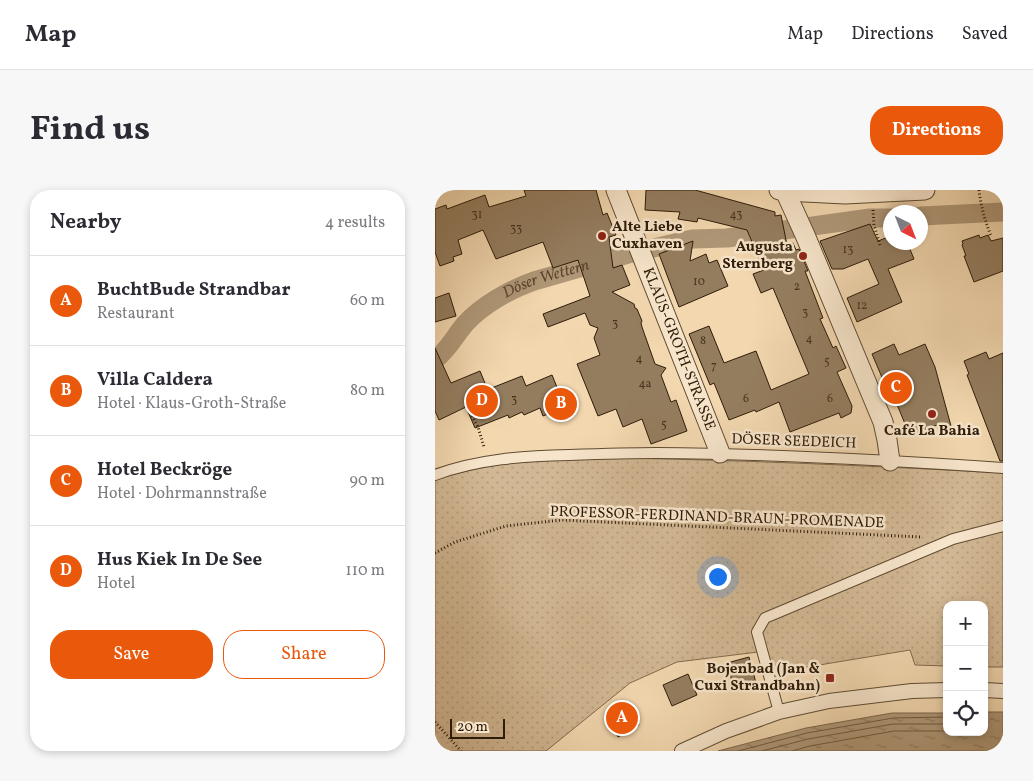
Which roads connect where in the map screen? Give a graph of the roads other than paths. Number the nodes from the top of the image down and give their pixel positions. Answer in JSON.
{"nodes":[{"id":1,"x":616,"y":190,"type":"edge"},
{"id":2,"x":925,"y":190,"type":"edge"},
{"id":3,"x":782,"y":191,"type":"edge"},
{"id":4,"x":719,"y":453,"type":"junction"},
{"id":5,"x":890,"y":461,"type":"junction"},
{"id":6,"x":1003,"y":468,"type":"edge"},
{"id":7,"x":435,"y":475,"type":"edge"},
{"id":8,"x":1003,"y":526,"type":"edge"},
{"id":9,"x":943,"y":690,"type":"edge"},
{"id":10,"x":988,"y":690,"type":"edge"},
{"id":11,"x":1003,"y":691,"type":"edge"},
{"id":12,"x":779,"y":712,"type":"junction"},
{"id":13,"x":682,"y":751,"type":"edge"}],
"edges":[{"from":1,"to":4,"type":"street","name":"KLAUS-GROTH-STRASSE"},
{"from":2,"to":3,"type":"street"},
{"from":3,"to":5,"type":"street"},
{"from":4,"to":5,"type":"lane","name":"DÖSER SEEDEICH"},
{"from":4,"to":7,"type":"lane","name":"DÖSER SEEDEICH"},
{"from":5,"to":6,"type":"lane","name":"DÖSER SEEDEICH"},
{"from":8,"to":12,"type":"lane"},
{"from":9,"to":12,"type":"street"},
{"from":10,"to":11,"type":"street"},
{"from":12,"to":13,"type":"street"}]}
